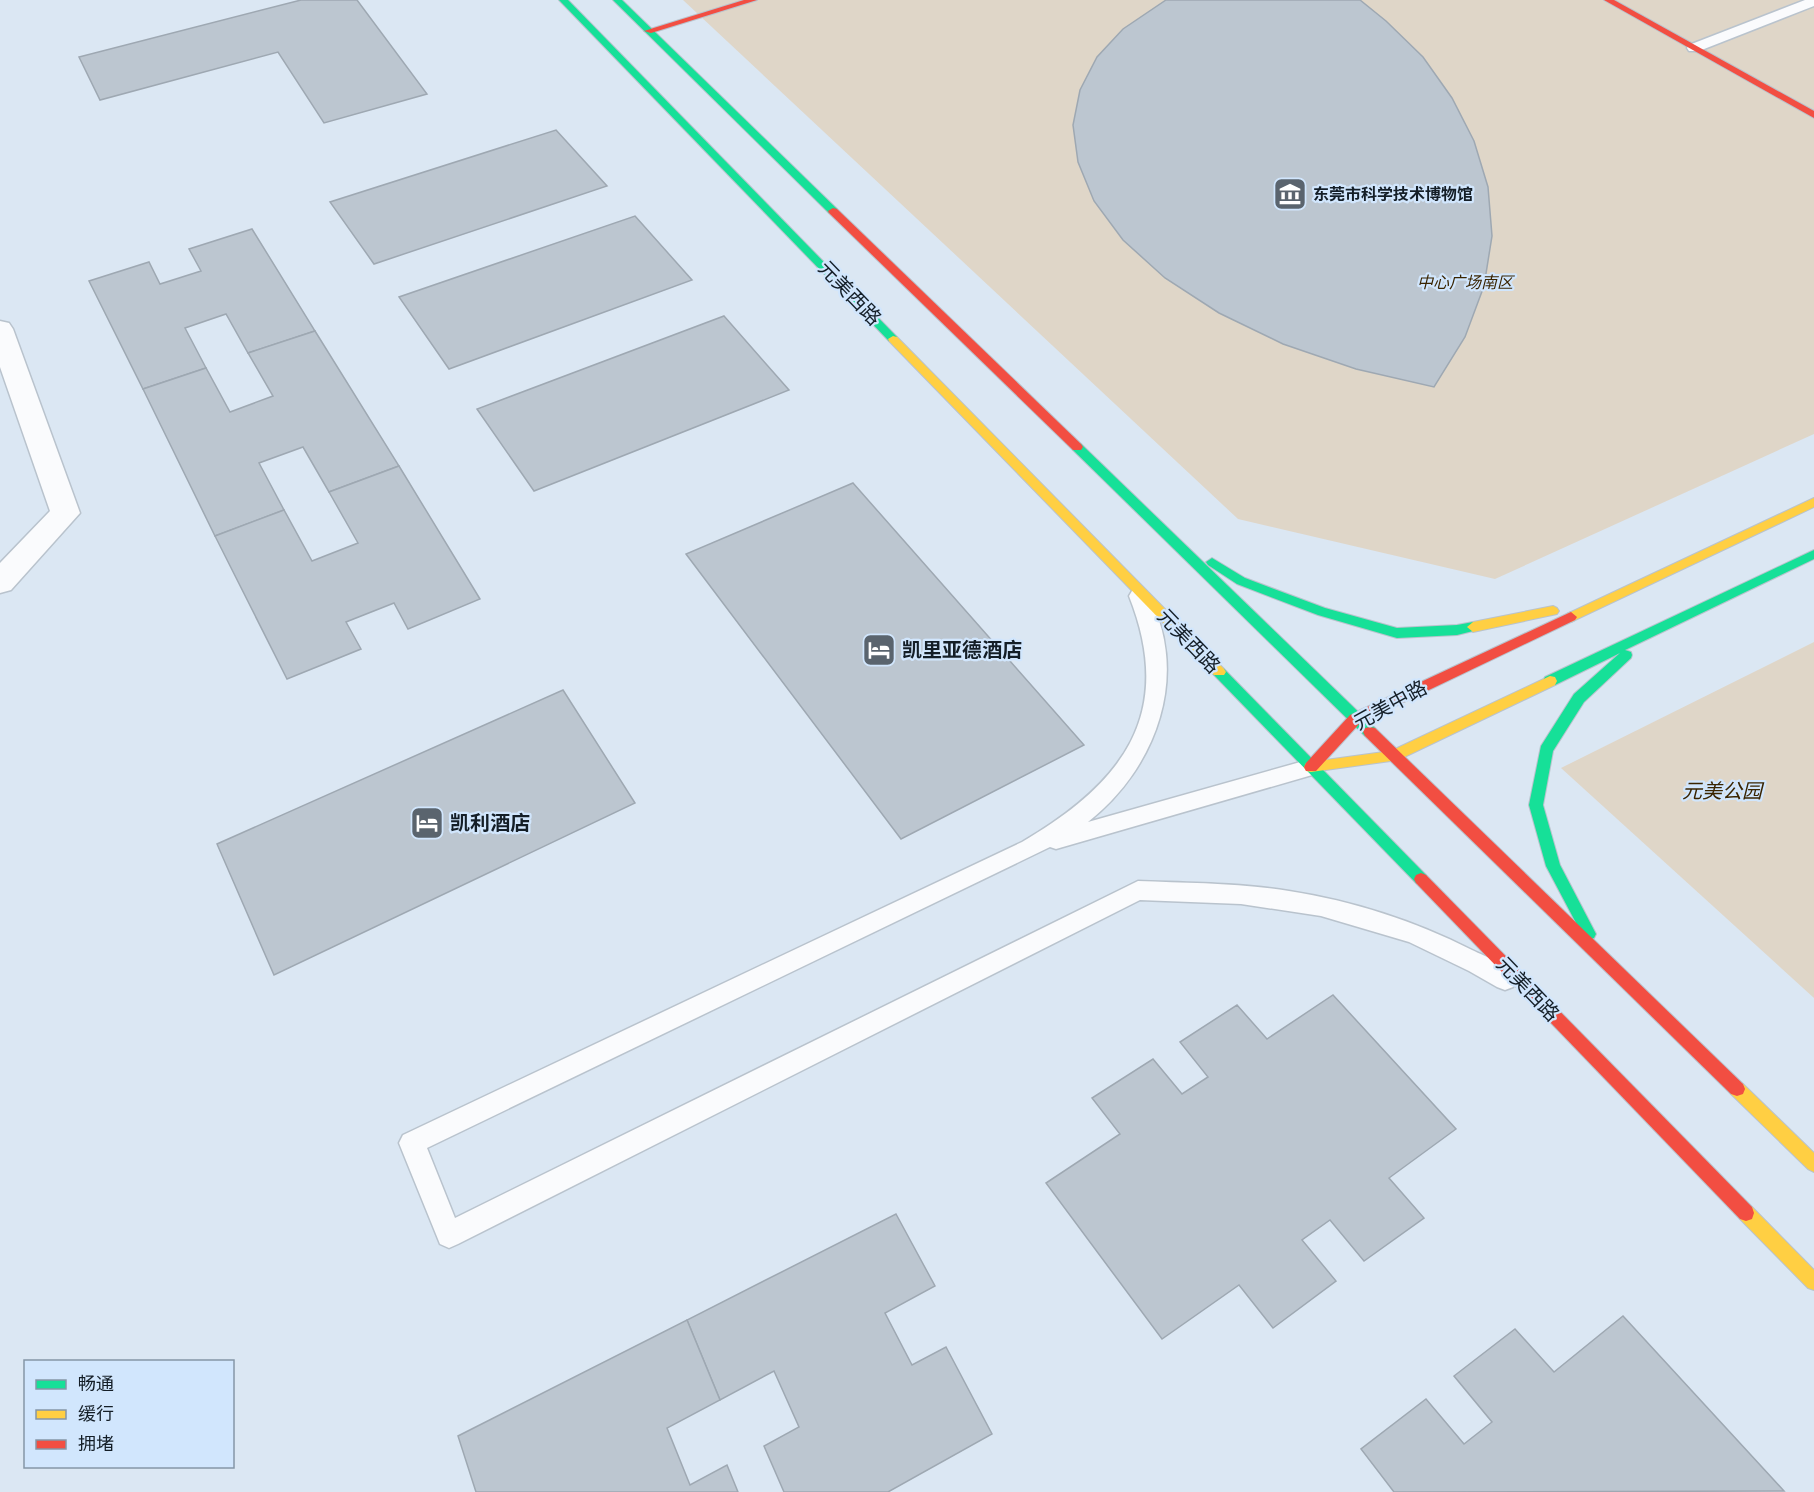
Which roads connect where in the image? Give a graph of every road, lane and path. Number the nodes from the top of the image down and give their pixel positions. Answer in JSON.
{"nodes":[{"id":1,"x":563,"y":0,"type":"edge"},
{"id":2,"x":617,"y":0,"type":"edge"},
{"id":3,"x":753,"y":0,"type":"edge"},
{"id":4,"x":1608,"y":0,"type":"edge"},
{"id":5,"x":1814,"y":1,"type":"edge"},
{"id":6,"x":648,"y":31,"type":"junction"},
{"id":7,"x":1694,"y":48,"type":"junction"},
{"id":8,"x":1814,"y":115,"type":"edge"},
{"id":9,"x":0,"y":329,"type":"edge"},
{"id":10,"x":1814,"y":502,"type":"edge"},
{"id":11,"x":1162,"y":531,"type":"junction"},
{"id":12,"x":1814,"y":554,"type":"edge"},
{"id":13,"x":0,"y":582,"type":"edge"},
{"id":14,"x":1131,"y":582,"type":"junction"},
{"id":15,"x":1602,"y":602,"type":"junction"},
{"id":16,"x":1649,"y":633,"type":"junction"},
{"id":17,"x":1355,"y":719,"type":"junction"},
{"id":18,"x":1393,"y":756,"type":"junction"},
{"id":19,"x":1311,"y":766,"type":"junction"},
{"id":20,"x":1029,"y":848,"type":"junction"},
{"id":21,"x":1603,"y":960,"type":"junction"},
{"id":22,"x":1544,"y":1005,"type":"junction"},
{"id":23,"x":1814,"y":1164,"type":"edge"},
{"id":24,"x":1814,"y":1282,"type":"edge"}],
"edges":[{"from":1,"to":14,"type":"main road","name":"元美西路"},
{"from":2,"to":6,"type":"main road"},
{"from":3,"to":6,"type":"main road"},
{"from":4,"to":7,"type":"main road"},
{"from":5,"to":7,"type":"lane"},
{"from":6,"to":11,"type":"main road"},
{"from":7,"to":8,"type":"main road"},
{"from":9,"to":13,"type":"street"},
{"from":10,"to":15,"type":"main road","name":"元美中路"},
{"from":11,"to":15,"type":"main road"},
{"from":11,"to":17,"type":"main road"},
{"from":12,"to":16,"type":"main road","name":"元美中路"},
{"from":14,"to":19,"type":"main road","name":"元美西路"},
{"from":14,"to":20,"type":"lane"},
{"from":15,"to":17,"type":"main road","name":"元美中路"},
{"from":16,"to":18,"type":"main road","name":"元美中路"},
{"from":16,"to":21,"type":"main road"},
{"from":17,"to":18,"type":"main road"},
{"from":17,"to":19,"type":"main road","name":"元美中路"},
{"from":18,"to":19,"type":"main road","name":"元美中路"},
{"from":18,"to":21,"type":"main road"},
{"from":19,"to":20,"type":"lane"},
{"from":19,"to":22,"type":"main road","name":"元美西路"},
{"from":20,"to":22,"type":"lane"},
{"from":21,"to":23,"type":"main road"},
{"from":22,"to":24,"type":"main road","name":"元美西路"}]}
